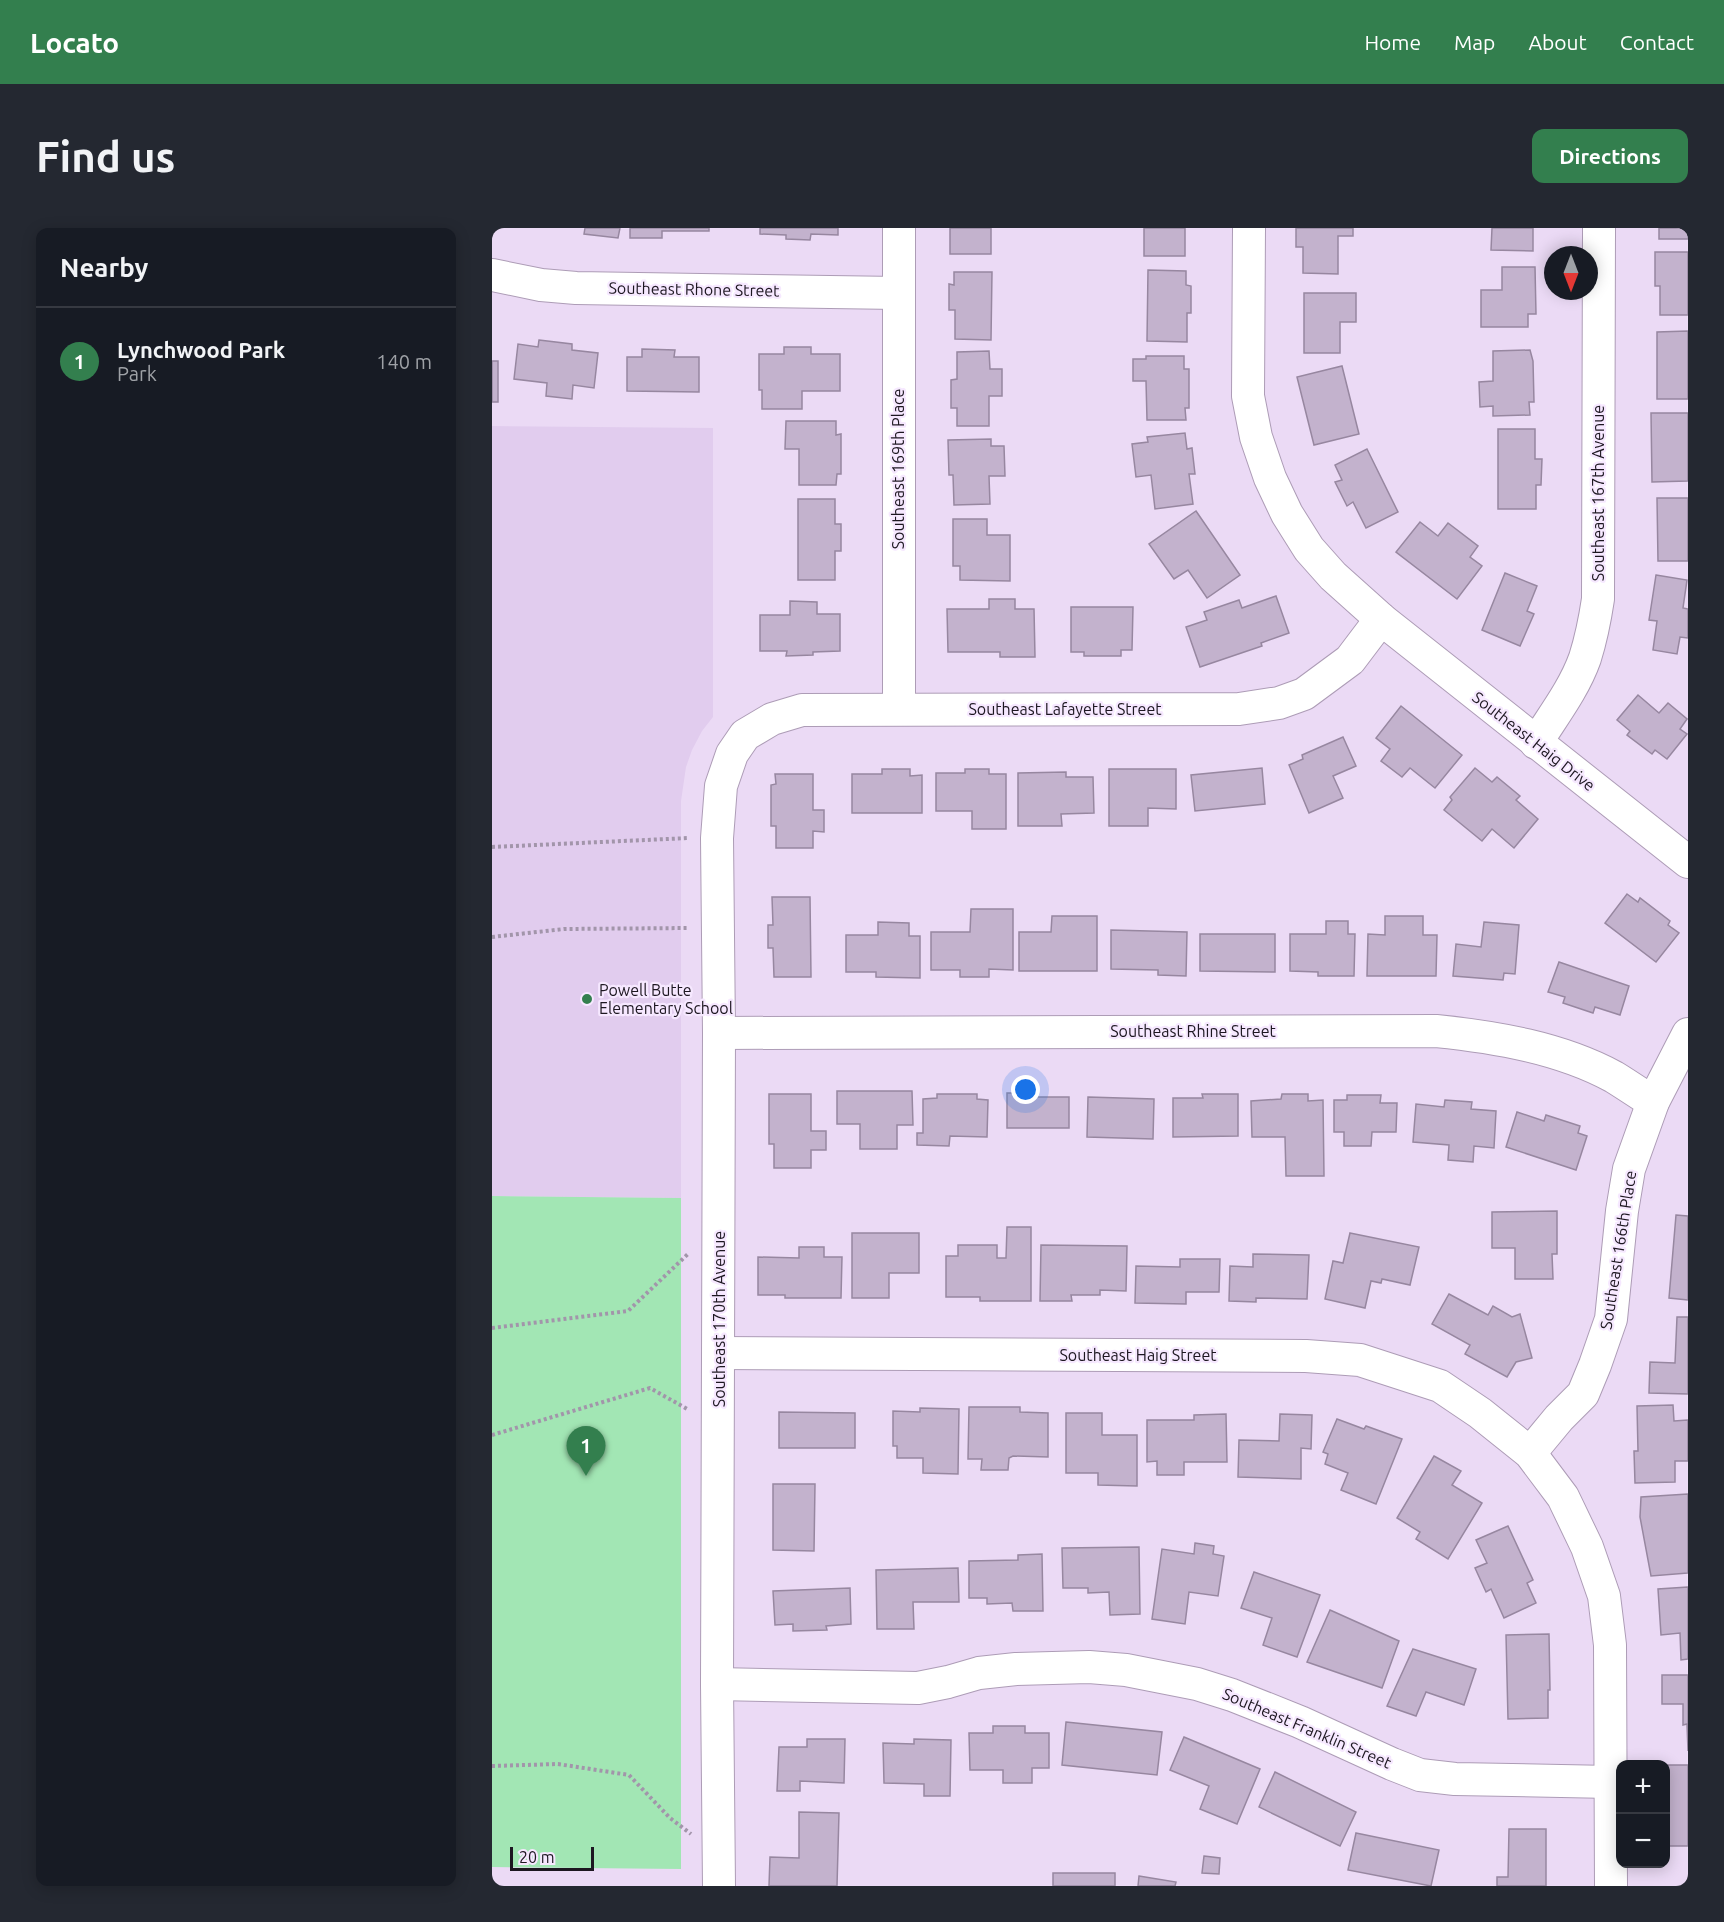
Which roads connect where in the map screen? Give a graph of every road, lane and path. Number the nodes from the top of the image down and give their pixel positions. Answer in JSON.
{"nodes":[{"id":1,"x":898,"y":228,"type":"edge"},
{"id":2,"x":1249,"y":228,"type":"edge"},
{"id":3,"x":1599,"y":228,"type":"edge"},
{"id":4,"x":492,"y":275,"type":"edge"},
{"id":5,"x":898,"y":293,"type":"junction"},
{"id":6,"x":1381,"y":619,"type":"junction"},
{"id":7,"x":899,"y":709,"type":"junction"},
{"id":8,"x":1536,"y":742,"type":"junction"},
{"id":9,"x":732,"y":754,"type":"joint"},
{"id":10,"x":717,"y":838,"type":"junction"},
{"id":11,"x":492,"y":847,"type":"edge"},
{"id":12,"x":1688,"y":862,"type":"edge"},
{"id":13,"x":718,"y":927,"type":"junction"},
{"id":14,"x":492,"y":937,"type":"edge"},
{"id":15,"x":719,"y":1033,"type":"junction"},
{"id":16,"x":1688,"y":1034,"type":"edge"},
{"id":17,"x":1653,"y":1102,"type":"junction"},
{"id":18,"x":719,"y":1225,"type":"junction"},
{"id":19,"x":492,"y":1328,"type":"edge"},
{"id":20,"x":719,"y":1353,"type":"junction"},
{"id":21,"x":719,"y":1426,"type":"junction"},
{"id":22,"x":492,"y":1436,"type":"edge"},
{"id":23,"x":1530,"y":1453,"type":"junction"},
{"id":24,"x":717,"y":1684,"type":"junction"},
{"id":25,"x":492,"y":1766,"type":"edge"},
{"id":26,"x":1611,"y":1782,"type":"junction"},
{"id":27,"x":718,"y":1835,"type":"junction"},
{"id":28,"x":719,"y":1886,"type":"edge"},
{"id":29,"x":1611,"y":1886,"type":"edge"}],
"edges":[{"from":1,"to":5,"type":"street","name":"Southeast 169th Place"},
{"from":2,"to":6,"type":"street","name":"Southeast Haig Drive"},
{"from":3,"to":8,"type":"street","name":"Southeast 167th Avenue"},
{"from":4,"to":5,"type":"street","name":"Southeast Rhone Street"},
{"from":5,"to":7,"type":"street","name":"Southeast 169th Place"},
{"from":6,"to":7,"type":"street","name":"Southeast Lafayette Street"},
{"from":6,"to":8,"type":"street","name":"Southeast Haig Drive"},
{"from":7,"to":9,"type":"street","name":"Southeast Lafayette Street"},
{"from":8,"to":12,"type":"street","name":"Southeast Haig Drive"},
{"from":9,"to":10,"type":"street","name":"Southeast 170th Avenue"},
{"from":10,"to":11,"type":"path"},
{"from":10,"to":13,"type":"street","name":"Southeast 170th Avenue"},
{"from":13,"to":14,"type":"path"},
{"from":13,"to":15,"type":"street","name":"Southeast 170th Avenue"},
{"from":15,"to":17,"type":"street","name":"Southeast Rhine Street"},
{"from":15,"to":18,"type":"street","name":"Southeast 170th Avenue"},
{"from":16,"to":17,"type":"street","name":"Southeast 166th Place"},
{"from":17,"to":23,"type":"street","name":"Southeast 166th Place"},
{"from":18,"to":19,"type":"path"},
{"from":18,"to":20,"type":"street","name":"Southeast 170th Avenue"},
{"from":20,"to":21,"type":"street","name":"Southeast 170th Avenue"},
{"from":20,"to":23,"type":"street","name":"Southeast Haig Street"},
{"from":21,"to":22,"type":"path"},
{"from":21,"to":24,"type":"street","name":"Southeast 170th Avenue"},
{"from":23,"to":26,"type":"street"},
{"from":24,"to":26,"type":"street","name":"Southeast Franklin Street"},
{"from":24,"to":27,"type":"street","name":"Southeast 170th Avenue"},
{"from":25,"to":27,"type":"path"},
{"from":26,"to":29,"type":"street"},
{"from":27,"to":28,"type":"street","name":"Southeast 170th Avenue"}]}
